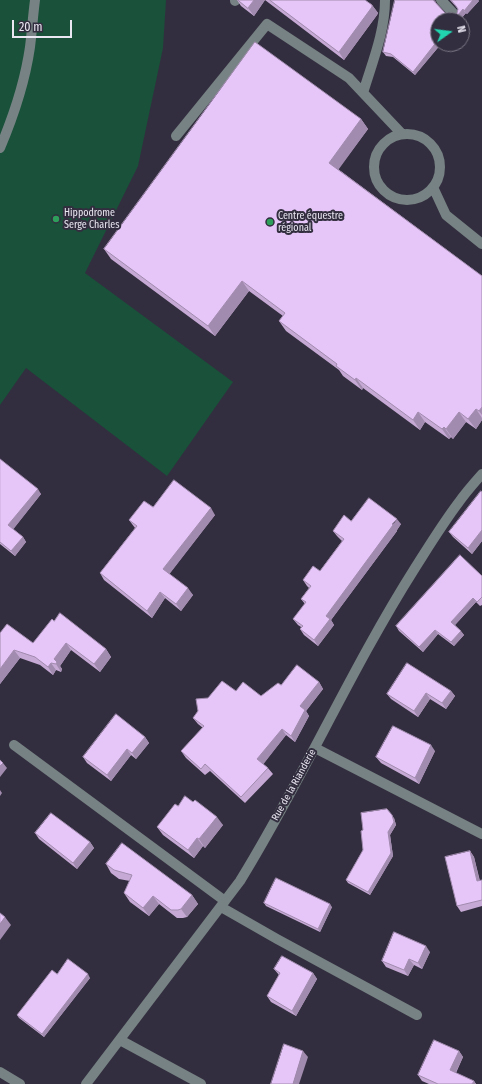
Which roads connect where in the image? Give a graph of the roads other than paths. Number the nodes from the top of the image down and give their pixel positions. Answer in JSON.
{"nodes":[{"id":1,"x":34,"y":0,"type":"edge"},
{"id":2,"x":385,"y":0,"type":"edge"},
{"id":3,"x":441,"y":0,"type":"edge"},
{"id":4,"x":452,"y":12,"type":"edge"},
{"id":5,"x":363,"y":93,"type":"junction"},
{"id":6,"x":402,"y":134,"type":"junction"},
{"id":7,"x":176,"y":136,"type":"dead end"},
{"id":8,"x":0,"y":148,"type":"edge"},
{"id":9,"x":433,"y":187,"type":"junction"},
{"id":10,"x":482,"y":244,"type":"edge"},
{"id":11,"x":482,"y":474,"type":"edge"},
{"id":12,"x":14,"y":744,"type":"dead end"},
{"id":13,"x":315,"y":748,"type":"junction"},
{"id":14,"x":482,"y":834,"type":"edge"},
{"id":15,"x":223,"y":904,"type":"junction"},
{"id":16,"x":417,"y":1015,"type":"dead end"},
{"id":17,"x":120,"y":1040,"type":"junction"},
{"id":18,"x":0,"y":1072,"type":"edge"},
{"id":19,"x":20,"y":1084,"type":"edge"},
{"id":20,"x":86,"y":1084,"type":"edge"},
{"id":21,"x":201,"y":1084,"type":"edge"}],
"edges":[{"from":1,"to":8,"type":"street"},
{"from":2,"to":5,"type":"street"},
{"from":3,"to":4,"type":"street"},
{"from":5,"to":6,"type":"street"},
{"from":5,"to":7,"type":"street"},
{"from":6,"to":9,"type":"street"},
{"from":6,"to":9,"type":"street"},
{"from":9,"to":10,"type":"street"},
{"from":11,"to":13,"type":"street","name":"Rue de la Rianderie"},
{"from":12,"to":15,"type":"street"},
{"from":13,"to":14,"type":"street"},
{"from":13,"to":15,"type":"street","name":"Rue de la Rianderie"},
{"from":15,"to":16,"type":"street"},
{"from":15,"to":17,"type":"street","name":"Rue de la Rianderie"},
{"from":17,"to":20,"type":"street","name":"Rue de la Rianderie"},
{"from":17,"to":21,"type":"street"},
{"from":18,"to":19,"type":"street"}]}
